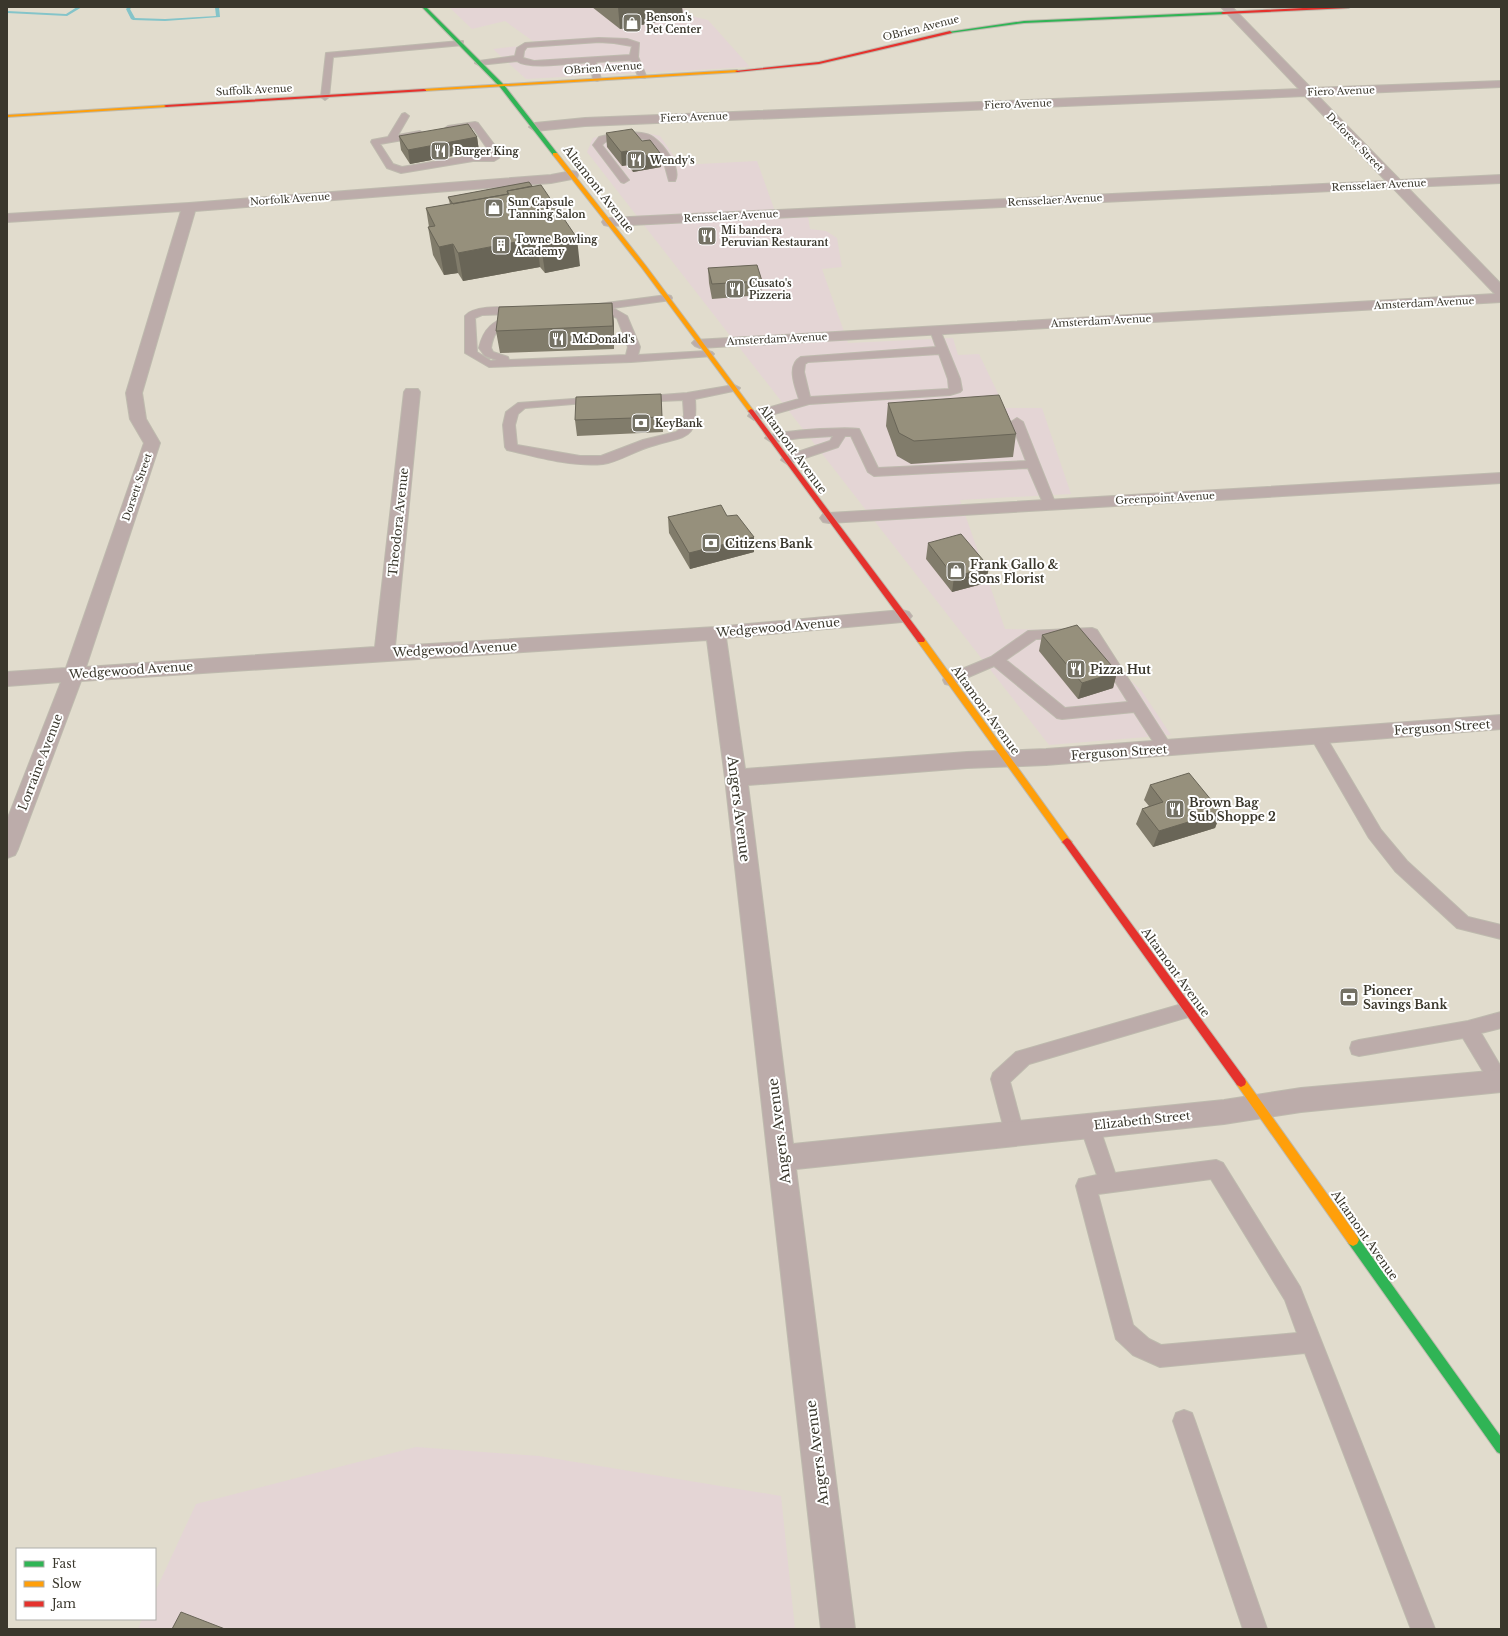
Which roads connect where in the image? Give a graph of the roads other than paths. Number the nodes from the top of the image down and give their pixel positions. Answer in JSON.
{"nodes":[{"id":1,"x":424,"y":7,"type":"edge"},
{"id":2,"x":1348,"y":7,"type":"edge"},
{"id":3,"x":1228,"y":10,"type":"edge"},
{"id":4,"x":460,"y":43,"type":"junction"},
{"id":5,"x":634,"y":57,"type":"junction"},
{"id":6,"x":519,"y":58,"type":"junction"},
{"id":7,"x":479,"y":63,"type":"junction"},
{"id":8,"x":593,"y":63,"type":"dead end"},
{"id":9,"x":642,"y":76,"type":"junction"},
{"id":10,"x":597,"y":79,"type":"junction"},
{"id":11,"x":1501,"y":84,"type":"edge"},
{"id":12,"x":502,"y":86,"type":"junction"},
{"id":13,"x":1307,"y":92,"type":"junction"},
{"id":14,"x":325,"y":97,"type":"junction"},
{"id":15,"x":7,"y":116,"type":"edge"},
{"id":16,"x":405,"y":116,"type":"dead end"},
{"id":17,"x":535,"y":127,"type":"junction"},
{"id":18,"x":392,"y":139,"type":"junction"},
{"id":19,"x":572,"y":175,"type":"junction"},
{"id":20,"x":672,"y":179,"type":"dead end"},
{"id":21,"x":1501,"y":179,"type":"edge"},
{"id":22,"x":624,"y":180,"type":"dead end"},
{"id":23,"x":1395,"y":184,"type":"junction"},
{"id":24,"x":190,"y":207,"type":"junction"},
{"id":25,"x":7,"y":218,"type":"edge"},
{"id":26,"x":609,"y":222,"type":"junction"},
{"id":27,"x":1501,"y":292,"type":"edge"},
{"id":28,"x":667,"y":298,"type":"junction"},
{"id":29,"x":1501,"y":298,"type":"edge"},
{"id":30,"x":601,"y":307,"type":"junction"},
{"id":31,"x":578,"y":308,"type":"edge"},
{"id":32,"x":935,"y":330,"type":"junction"},
{"id":33,"x":704,"y":348,"type":"junction"},
{"id":34,"x":943,"y":350,"type":"junction"},
{"id":35,"x":631,"y":359,"type":"junction"},
{"id":36,"x":734,"y":388,"type":"junction"},
{"id":37,"x":412,"y":392,"type":"dead end"},
{"id":38,"x":688,"y":397,"type":"junction"},
{"id":39,"x":612,"y":399,"type":"edge"},
{"id":40,"x":627,"y":399,"type":"edge"},
{"id":41,"x":804,"y":402,"type":"junction"},
{"id":42,"x":754,"y":416,"type":"junction"},
{"id":43,"x":1017,"y":422,"type":"dead end"},
{"id":44,"x":841,"y":433,"type":"junction"},
{"id":45,"x":771,"y":438,"type":"junction"},
{"id":46,"x":647,"y":444,"type":"junction"},
{"id":47,"x":606,"y":448,"type":"dead end"},
{"id":48,"x":586,"y":449,"type":"dead end"},
{"id":49,"x":530,"y":452,"type":"junction"},
{"id":50,"x":787,"y":460,"type":"junction"},
{"id":51,"x":1033,"y":464,"type":"junction"},
{"id":52,"x":1501,"y":478,"type":"edge"},
{"id":53,"x":1050,"y":505,"type":"junction"},
{"id":54,"x":829,"y":518,"type":"junction"},
{"id":55,"x":902,"y":616,"type":"junction"},
{"id":56,"x":716,"y":633,"type":"junction"},
{"id":57,"x":384,"y":653,"type":"junction"},
{"id":58,"x":996,"y":660,"type":"junction"},
{"id":59,"x":74,"y":674,"type":"junction"},
{"id":60,"x":7,"y":679,"type":"edge"},
{"id":61,"x":950,"y":680,"type":"junction"},
{"id":62,"x":1138,"y":706,"type":"junction"},
{"id":63,"x":1501,"y":722,"type":"edge"},
{"id":64,"x":1318,"y":736,"type":"junction"},
{"id":65,"x":1165,"y":748,"type":"junction"},
{"id":66,"x":1006,"y":759,"type":"junction"},
{"id":67,"x":736,"y":778,"type":"junction"},
{"id":68,"x":7,"y":850,"type":"edge"},
{"id":69,"x":1501,"y":932,"type":"edge"},
{"id":70,"x":1189,"y":1010,"type":"junction"},
{"id":71,"x":1501,"y":1020,"type":"edge"},
{"id":72,"x":1468,"y":1029,"type":"junction"},
{"id":73,"x":1359,"y":1048,"type":"dead end"},
{"id":74,"x":1500,"y":1081,"type":"edge"},
{"id":75,"x":1259,"y":1107,"type":"junction"},
{"id":76,"x":1090,"y":1126,"type":"junction"},
{"id":77,"x":1014,"y":1134,"type":"junction"},
{"id":78,"x":782,"y":1158,"type":"junction"},
{"id":79,"x":1109,"y":1183,"type":"junction"},
{"id":80,"x":1312,"y":1342,"type":"junction"},
{"id":81,"x":1184,"y":1421,"type":"dead end"},
{"id":82,"x":1501,"y":1448,"type":"edge"},
{"id":83,"x":838,"y":1629,"type":"edge"},
{"id":84,"x":1255,"y":1629,"type":"edge"},
{"id":85,"x":1423,"y":1629,"type":"edge"}],
"edges":[{"from":1,"to":4,"type":"main road","name":"Altamont Avenue"},
{"from":2,"to":3,"type":"main road","name":"OBrien Avenue"},
{"from":3,"to":9,"type":"main road","name":"OBrien Avenue"},
{"from":3,"to":13,"type":"street","name":"Deforest Street"},
{"from":4,"to":7,"type":"main road","name":"Altamont Avenue"},
{"from":4,"to":14,"type":"lane"},
{"from":5,"to":6,"type":"lane"},
{"from":5,"to":6,"type":"lane"},
{"from":5,"to":9,"type":"lane"},
{"from":6,"to":7,"type":"lane"},
{"from":7,"to":12,"type":"main road","name":"Altamont Avenue"},
{"from":8,"to":10,"type":"lane"},
{"from":9,"to":10,"type":"main road","name":"OBrien Avenue"},
{"from":10,"to":12,"type":"main road","name":"OBrien Avenue"},
{"from":11,"to":13,"type":"street","name":"Fiero Avenue"},
{"from":12,"to":14,"type":"main road","name":"Suffolk Avenue"},
{"from":12,"to":17,"type":"main road","name":"Altamont Avenue"},
{"from":13,"to":17,"type":"street","name":"Fiero Avenue"},
{"from":13,"to":23,"type":"street","name":"Deforest Street"},
{"from":14,"to":15,"type":"main road","name":"Suffolk Avenue"},
{"from":16,"to":18,"type":"lane"},
{"from":17,"to":19,"type":"main road","name":"Altamont Avenue"},
{"from":18,"to":18,"type":"lane"},
{"from":19,"to":24,"type":"street","name":"Norfolk Avenue"},
{"from":19,"to":26,"type":"main road","name":"Altamont Avenue"},
{"from":20,"to":22,"type":"lane"},
{"from":21,"to":23,"type":"street","name":"Rensselaer Avenue"},
{"from":23,"to":26,"type":"street","name":"Rensselaer Avenue"},
{"from":23,"to":27,"type":"street","name":"Deforest Street"},
{"from":24,"to":25,"type":"street","name":"Norfolk Avenue"},
{"from":24,"to":59,"type":"street","name":"Dorsett Street"},
{"from":26,"to":28,"type":"main road","name":"Altamont Avenue"},
{"from":28,"to":30,"type":"lane"},
{"from":28,"to":33,"type":"main road","name":"Altamont Avenue"},
{"from":29,"to":32,"type":"street","name":"Amsterdam Avenue"},
{"from":30,"to":31,"type":"lane"},
{"from":30,"to":35,"type":"lane"},
{"from":32,"to":33,"type":"street","name":"Amsterdam Avenue"},
{"from":32,"to":34,"type":"lane"},
{"from":33,"to":35,"type":"lane"},
{"from":33,"to":36,"type":"main road","name":"Altamont Avenue"},
{"from":34,"to":41,"type":"lane"},
{"from":34,"to":41,"type":"lane"},
{"from":35,"to":35,"type":"lane"},
{"from":36,"to":38,"type":"lane"},
{"from":36,"to":42,"type":"main road","name":"Altamont Avenue"},
{"from":37,"to":57,"type":"street","name":"Theodora Avenue"},
{"from":38,"to":40,"type":"lane"},
{"from":38,"to":46,"type":"lane"},
{"from":39,"to":49,"type":"lane"},
{"from":41,"to":42,"type":"lane"},
{"from":42,"to":45,"type":"main road","name":"Altamont Avenue"},
{"from":43,"to":51,"type":"lane"},
{"from":44,"to":45,"type":"lane"},
{"from":44,"to":50,"type":"lane"},
{"from":44,"to":51,"type":"lane"},
{"from":45,"to":50,"type":"main road","name":"Altamont Avenue"},
{"from":46,"to":47,"type":"lane"},
{"from":46,"to":49,"type":"lane"},
{"from":48,"to":49,"type":"lane"},
{"from":50,"to":54,"type":"main road","name":"Altamont Avenue"},
{"from":51,"to":53,"type":"lane"},
{"from":52,"to":53,"type":"street","name":"Greenpoint Avenue"},
{"from":53,"to":54,"type":"street","name":"Greenpoint Avenue"},
{"from":54,"to":55,"type":"main road","name":"Altamont Avenue"},
{"from":55,"to":56,"type":"street","name":"Wedgewood Avenue"},
{"from":55,"to":61,"type":"main road","name":"Altamont Avenue"},
{"from":56,"to":57,"type":"street","name":"Wedgewood Avenue"},
{"from":56,"to":67,"type":"street","name":"Angers Avenue"},
{"from":57,"to":59,"type":"street","name":"Wedgewood Avenue"},
{"from":58,"to":61,"type":"lane"},
{"from":58,"to":62,"type":"lane"},
{"from":58,"to":62,"type":"lane"},
{"from":59,"to":60,"type":"street","name":"Wedgewood Avenue"},
{"from":59,"to":68,"type":"street","name":"Lorraine Avenue"},
{"from":61,"to":66,"type":"main road","name":"Altamont Avenue"},
{"from":62,"to":65,"type":"lane"},
{"from":63,"to":64,"type":"street","name":"Ferguson Street"},
{"from":64,"to":65,"type":"street","name":"Ferguson Street"},
{"from":64,"to":69,"type":"lane"},
{"from":65,"to":66,"type":"street","name":"Ferguson Street"},
{"from":66,"to":67,"type":"street","name":"Ferguson Street"},
{"from":66,"to":70,"type":"main road","name":"Altamont Avenue"},
{"from":67,"to":78,"type":"street","name":"Angers Avenue"},
{"from":70,"to":75,"type":"main road","name":"Altamont Avenue"},
{"from":70,"to":77,"type":"lane"},
{"from":71,"to":72,"type":"lane"},
{"from":72,"to":73,"type":"lane"},
{"from":72,"to":74,"type":"lane"},
{"from":74,"to":75,"type":"street","name":"Elizabeth Street"},
{"from":75,"to":76,"type":"street","name":"Elizabeth Street"},
{"from":75,"to":82,"type":"main road","name":"Altamont Avenue"},
{"from":76,"to":77,"type":"street","name":"Elizabeth Street"},
{"from":76,"to":79,"type":"lane"},
{"from":77,"to":78,"type":"street","name":"Elizabeth Street"},
{"from":78,"to":83,"type":"street","name":"Angers Avenue"},
{"from":79,"to":80,"type":"lane"},
{"from":79,"to":80,"type":"lane"},
{"from":80,"to":85,"type":"lane"},
{"from":81,"to":84,"type":"lane"}]}
